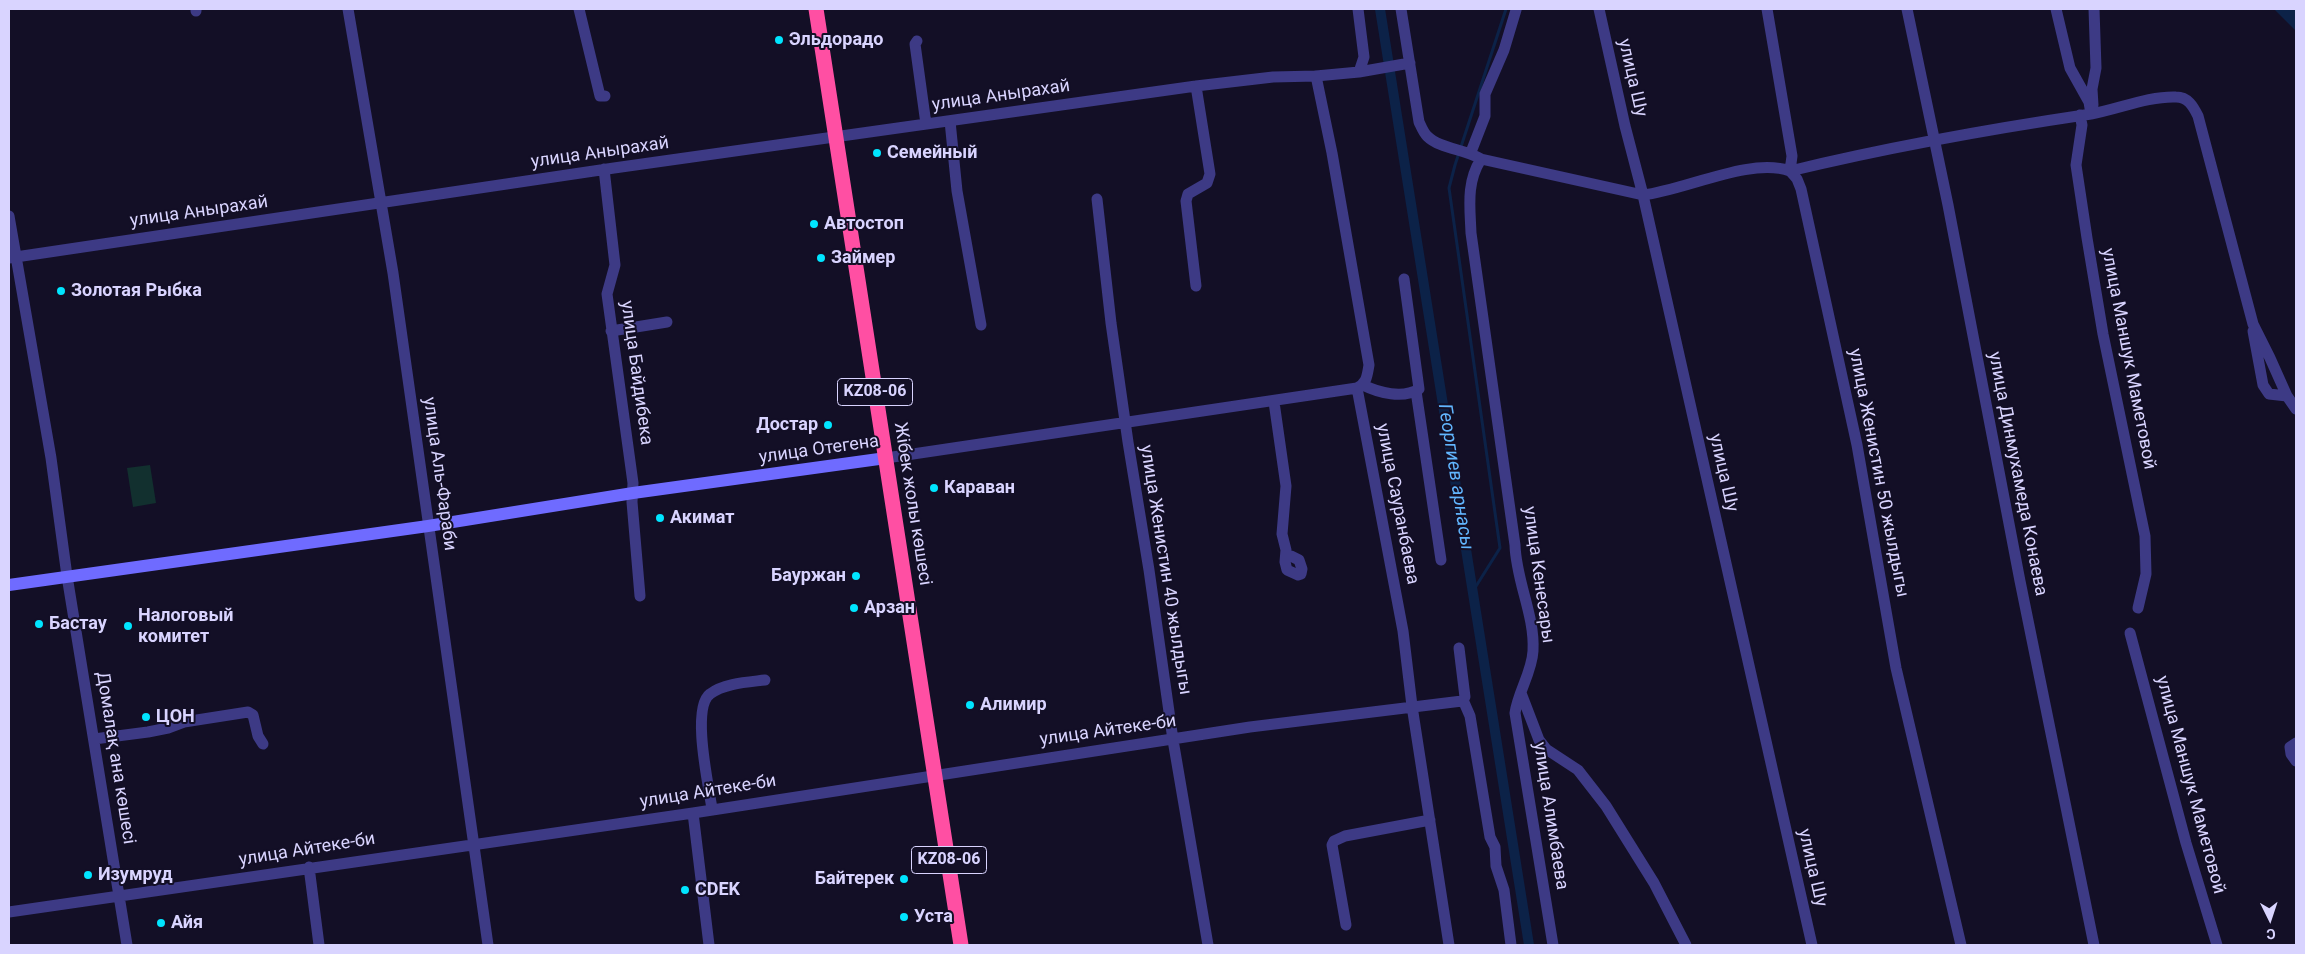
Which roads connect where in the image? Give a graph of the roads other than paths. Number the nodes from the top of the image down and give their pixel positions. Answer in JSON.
{"nodes":[{"id":1,"x":348,"y":9,"type":"edge"},
{"id":2,"x":579,"y":9,"type":"edge"},
{"id":3,"x":816,"y":9,"type":"edge"},
{"id":4,"x":1358,"y":9,"type":"edge"},
{"id":5,"x":1401,"y":9,"type":"edge"},
{"id":6,"x":1599,"y":9,"type":"edge"},
{"id":7,"x":1767,"y":9,"type":"edge"},
{"id":8,"x":1908,"y":9,"type":"edge"},
{"id":9,"x":2056,"y":9,"type":"edge"},
{"id":10,"x":2094,"y":9,"type":"edge"},
{"id":11,"x":1516,"y":10,"type":"dead end"},
{"id":12,"x":917,"y":41,"type":"dead end"},
{"id":13,"x":1410,"y":64,"type":"junction"},
{"id":14,"x":1363,"y":71,"type":"junction"},
{"id":15,"x":1316,"y":76,"type":"junction"},
{"id":16,"x":1196,"y":86,"type":"junction"},
{"id":17,"x":605,"y":96,"type":"dead end"},
{"id":18,"x":2086,"y":114,"type":"junction"},
{"id":19,"x":950,"y":121,"type":"junction"},
{"id":20,"x":926,"y":124,"type":"junction"},
{"id":21,"x":835,"y":138,"type":"junction"},
{"id":22,"x":1934,"y":142,"type":"junction"},
{"id":23,"x":1471,"y":152,"type":"junction"},
{"id":24,"x":1481,"y":159,"type":"junction"},
{"id":25,"x":604,"y":170,"type":"junction"},
{"id":26,"x":1790,"y":171,"type":"junction"},
{"id":27,"x":1643,"y":195,"type":"junction"},
{"id":28,"x":1097,"y":199,"type":"dead end"},
{"id":29,"x":382,"y":203,"type":"junction"},
{"id":30,"x":9,"y":216,"type":"edge"},
{"id":31,"x":12,"y":258,"type":"edge"},
{"id":32,"x":1404,"y":279,"type":"dead end"},
{"id":33,"x":1196,"y":286,"type":"dead end"},
{"id":34,"x":667,"y":322,"type":"dead end"},
{"id":35,"x":2253,"y":324,"type":"junction"},
{"id":36,"x":981,"y":325,"type":"dead end"},
{"id":37,"x":611,"y":331,"type":"junction"},
{"id":38,"x":1360,"y":386,"type":"junction"},
{"id":39,"x":1416,"y":391,"type":"junction"},
{"id":40,"x":2287,"y":396,"type":"junction"},
{"id":41,"x":1274,"y":402,"type":"junction"},
{"id":42,"x":2296,"y":409,"type":"edge"},
{"id":43,"x":1125,"y":424,"type":"junction"},
{"id":44,"x":886,"y":458,"type":"junction"},
{"id":45,"x":633,"y":493,"type":"junction"},
{"id":46,"x":428,"y":526,"type":"junction"},
{"id":47,"x":1287,"y":557,"type":"dead end"},
{"id":48,"x":1440,"y":560,"type":"dead end"},
{"id":49,"x":67,"y":576,"type":"junction"},
{"id":50,"x":9,"y":585,"type":"edge"},
{"id":51,"x":640,"y":596,"type":"dead end"},
{"id":52,"x":2138,"y":608,"type":"dead end"},
{"id":53,"x":2130,"y":633,"type":"dead end"},
{"id":54,"x":1459,"y":648,"type":"dead end"},
{"id":55,"x":765,"y":680,"type":"dead end"},
{"id":56,"x":1521,"y":693,"type":"junction"},
{"id":57,"x":1463,"y":700,"type":"junction"},
{"id":58,"x":1412,"y":706,"type":"junction"},
{"id":59,"x":94,"y":739,"type":"junction"},
{"id":60,"x":1173,"y":740,"type":"junction"},
{"id":61,"x":2296,"y":743,"type":"edge"},
{"id":62,"x":263,"y":744,"type":"dead end"},
{"id":63,"x":2296,"y":761,"type":"edge"},
{"id":64,"x":936,"y":775,"type":"junction"},
{"id":65,"x":712,"y":809,"type":"junction"},
{"id":66,"x":693,"y":813,"type":"junction"},
{"id":67,"x":1430,"y":820,"type":"junction"},
{"id":68,"x":473,"y":843,"type":"junction"},
{"id":69,"x":309,"y":867,"type":"junction"},
{"id":70,"x":119,"y":897,"type":"junction"},
{"id":71,"x":9,"y":912,"type":"edge"},
{"id":72,"x":1346,"y":925,"type":"dead end"},
{"id":73,"x":127,"y":945,"type":"edge"},
{"id":74,"x":319,"y":945,"type":"edge"},
{"id":75,"x":488,"y":945,"type":"edge"},
{"id":76,"x":709,"y":945,"type":"edge"},
{"id":77,"x":961,"y":945,"type":"edge"},
{"id":78,"x":1208,"y":945,"type":"edge"},
{"id":79,"x":1449,"y":945,"type":"edge"},
{"id":80,"x":1511,"y":945,"type":"edge"},
{"id":81,"x":1553,"y":945,"type":"edge"},
{"id":82,"x":1686,"y":945,"type":"edge"},
{"id":83,"x":1812,"y":945,"type":"edge"},
{"id":84,"x":1961,"y":945,"type":"edge"},
{"id":85,"x":2094,"y":945,"type":"edge"},
{"id":86,"x":2217,"y":945,"type":"edge"}],
"edges":[{"from":1,"to":29,"type":"street","name":"улица Аль-Фараби"},
{"from":2,"to":17,"type":"street"},
{"from":3,"to":21,"type":"highway","name":"Жібек жолы көшесі","number":"KZ08-06"},
{"from":4,"to":14,"type":"street"},
{"from":5,"to":13,"type":"street"},
{"from":6,"to":27,"type":"street","name":"улица Шу"},
{"from":7,"to":26,"type":"street","name":"улица Женистин 50 жылдыгы"},
{"from":8,"to":22,"type":"street","name":"улица Динмухамеда Конаева"},
{"from":9,"to":18,"type":"street"},
{"from":10,"to":18,"type":"street","name":"улица Маншук Маметовой"},
{"from":11,"to":23,"type":"street"},
{"from":12,"to":20,"type":"street"},
{"from":13,"to":14,"type":"street","name":"улица Анырахай"},
{"from":13,"to":23,"type":"street"},
{"from":14,"to":15,"type":"street","name":"улица Анырахай"},
{"from":15,"to":16,"type":"street","name":"улица Анырахай"},
{"from":15,"to":38,"type":"street","name":"улица Сауранбаева"},
{"from":16,"to":19,"type":"street","name":"улица Анырахай"},
{"from":16,"to":33,"type":"street"},
{"from":18,"to":22,"type":"street"},
{"from":18,"to":35,"type":"street"},
{"from":18,"to":52,"type":"street","name":"улица Маншук Маметовой"},
{"from":19,"to":20,"type":"street","name":"улица Анырахай"},
{"from":19,"to":36,"type":"street"},
{"from":20,"to":21,"type":"street","name":"улица Анырахай"},
{"from":21,"to":25,"type":"street","name":"улица Анырахай"},
{"from":21,"to":44,"type":"highway","name":"Жібек жолы көшесі","number":"KZ08-06"},
{"from":22,"to":26,"type":"street"},
{"from":22,"to":85,"type":"street","name":"улица Динмухамеда Конаева"},
{"from":23,"to":24,"type":"street"},
{"from":24,"to":27,"type":"street"},
{"from":24,"to":56,"type":"street","name":"улица Кенесары"},
{"from":25,"to":29,"type":"street","name":"улица Анырахай"},
{"from":25,"to":37,"type":"street","name":"улица Байдибека"},
{"from":26,"to":27,"type":"street"},
{"from":26,"to":84,"type":"street","name":"улица Женистин 50 жылдыгы"},
{"from":27,"to":83,"type":"street","name":"улица Шу"},
{"from":28,"to":43,"type":"street","name":"улица Женистин 40 жылдыгы"},
{"from":29,"to":31,"type":"street","name":"улица Анырахай"},
{"from":29,"to":46,"type":"street","name":"улица Аль-Фараби"},
{"from":30,"to":31,"type":"street","name":"Домалақ ана көшесі"},
{"from":31,"to":49,"type":"street","name":"Домалақ ана көшесі"},
{"from":32,"to":39,"type":"street"},
{"from":34,"to":37,"type":"street"},
{"from":35,"to":40,"type":"street"},
{"from":35,"to":40,"type":"street"},
{"from":37,"to":45,"type":"street","name":"улица Байдибека"},
{"from":38,"to":39,"type":"street"},
{"from":38,"to":41,"type":"street","name":"улица Отегена"},
{"from":38,"to":58,"type":"street","name":"улица Сауранбаева"},
{"from":39,"to":48,"type":"street"},
{"from":40,"to":42,"type":"street"},
{"from":41,"to":43,"type":"street","name":"улица Отегена"},
{"from":41,"to":47,"type":"street"},
{"from":43,"to":44,"type":"street","name":"улица Отегена"},
{"from":43,"to":60,"type":"street","name":"улица Женистин 40 жылдыгы"},
{"from":44,"to":45,"type":"main road","name":"улица Отегена"},
{"from":44,"to":64,"type":"highway","name":"Жібек жолы көшесі","number":"KZ08-06"},
{"from":45,"to":46,"type":"main road","name":"улица Отегена"},
{"from":45,"to":51,"type":"street","name":"улица Байдибека"},
{"from":46,"to":49,"type":"main road","name":"улица Отегена"},
{"from":46,"to":68,"type":"street","name":"улица Аль-Фараби"},
{"from":49,"to":50,"type":"main road","name":"улица Отегена"},
{"from":49,"to":59,"type":"street","name":"Домалақ ана көшесі"},
{"from":53,"to":86,"type":"street","name":"улица Маншук Маметовой"},
{"from":54,"to":57,"type":"street"},
{"from":55,"to":65,"type":"street"},
{"from":56,"to":81,"type":"street","name":"улица Алимбаева"},
{"from":56,"to":82,"type":"street"},
{"from":57,"to":58,"type":"street","name":"улица Айтеке-би"},
{"from":57,"to":80,"type":"street"},
{"from":58,"to":60,"type":"street","name":"улица Айтеке-би"},
{"from":58,"to":67,"type":"street","name":"улица Сауранбаева"},
{"from":59,"to":62,"type":"street"},
{"from":59,"to":70,"type":"street","name":"Домалақ ана көшесі"},
{"from":60,"to":64,"type":"street","name":"улица Айтеке-би"},
{"from":60,"to":78,"type":"street","name":"улица Женистин 40 жылдыгы"},
{"from":61,"to":63,"type":"street"},
{"from":64,"to":65,"type":"street","name":"улица Айтеке-би"},
{"from":64,"to":77,"type":"highway","name":"Жібек жолы көшесі","number":"KZ08-06"},
{"from":65,"to":66,"type":"street","name":"улица Айтеке-би"},
{"from":66,"to":68,"type":"street","name":"улица Айтеке-би"},
{"from":66,"to":76,"type":"street"},
{"from":67,"to":72,"type":"street"},
{"from":67,"to":79,"type":"street","name":"улица Сауранбаева"},
{"from":68,"to":69,"type":"street","name":"улица Айтеке-би"},
{"from":68,"to":75,"type":"street","name":"улица Аль-Фараби"},
{"from":69,"to":70,"type":"street","name":"улица Айтеке-би"},
{"from":69,"to":74,"type":"street"},
{"from":70,"to":71,"type":"street","name":"улица Айтеке-би"},
{"from":70,"to":73,"type":"street","name":"Домалақ ана көшесі"}]}
